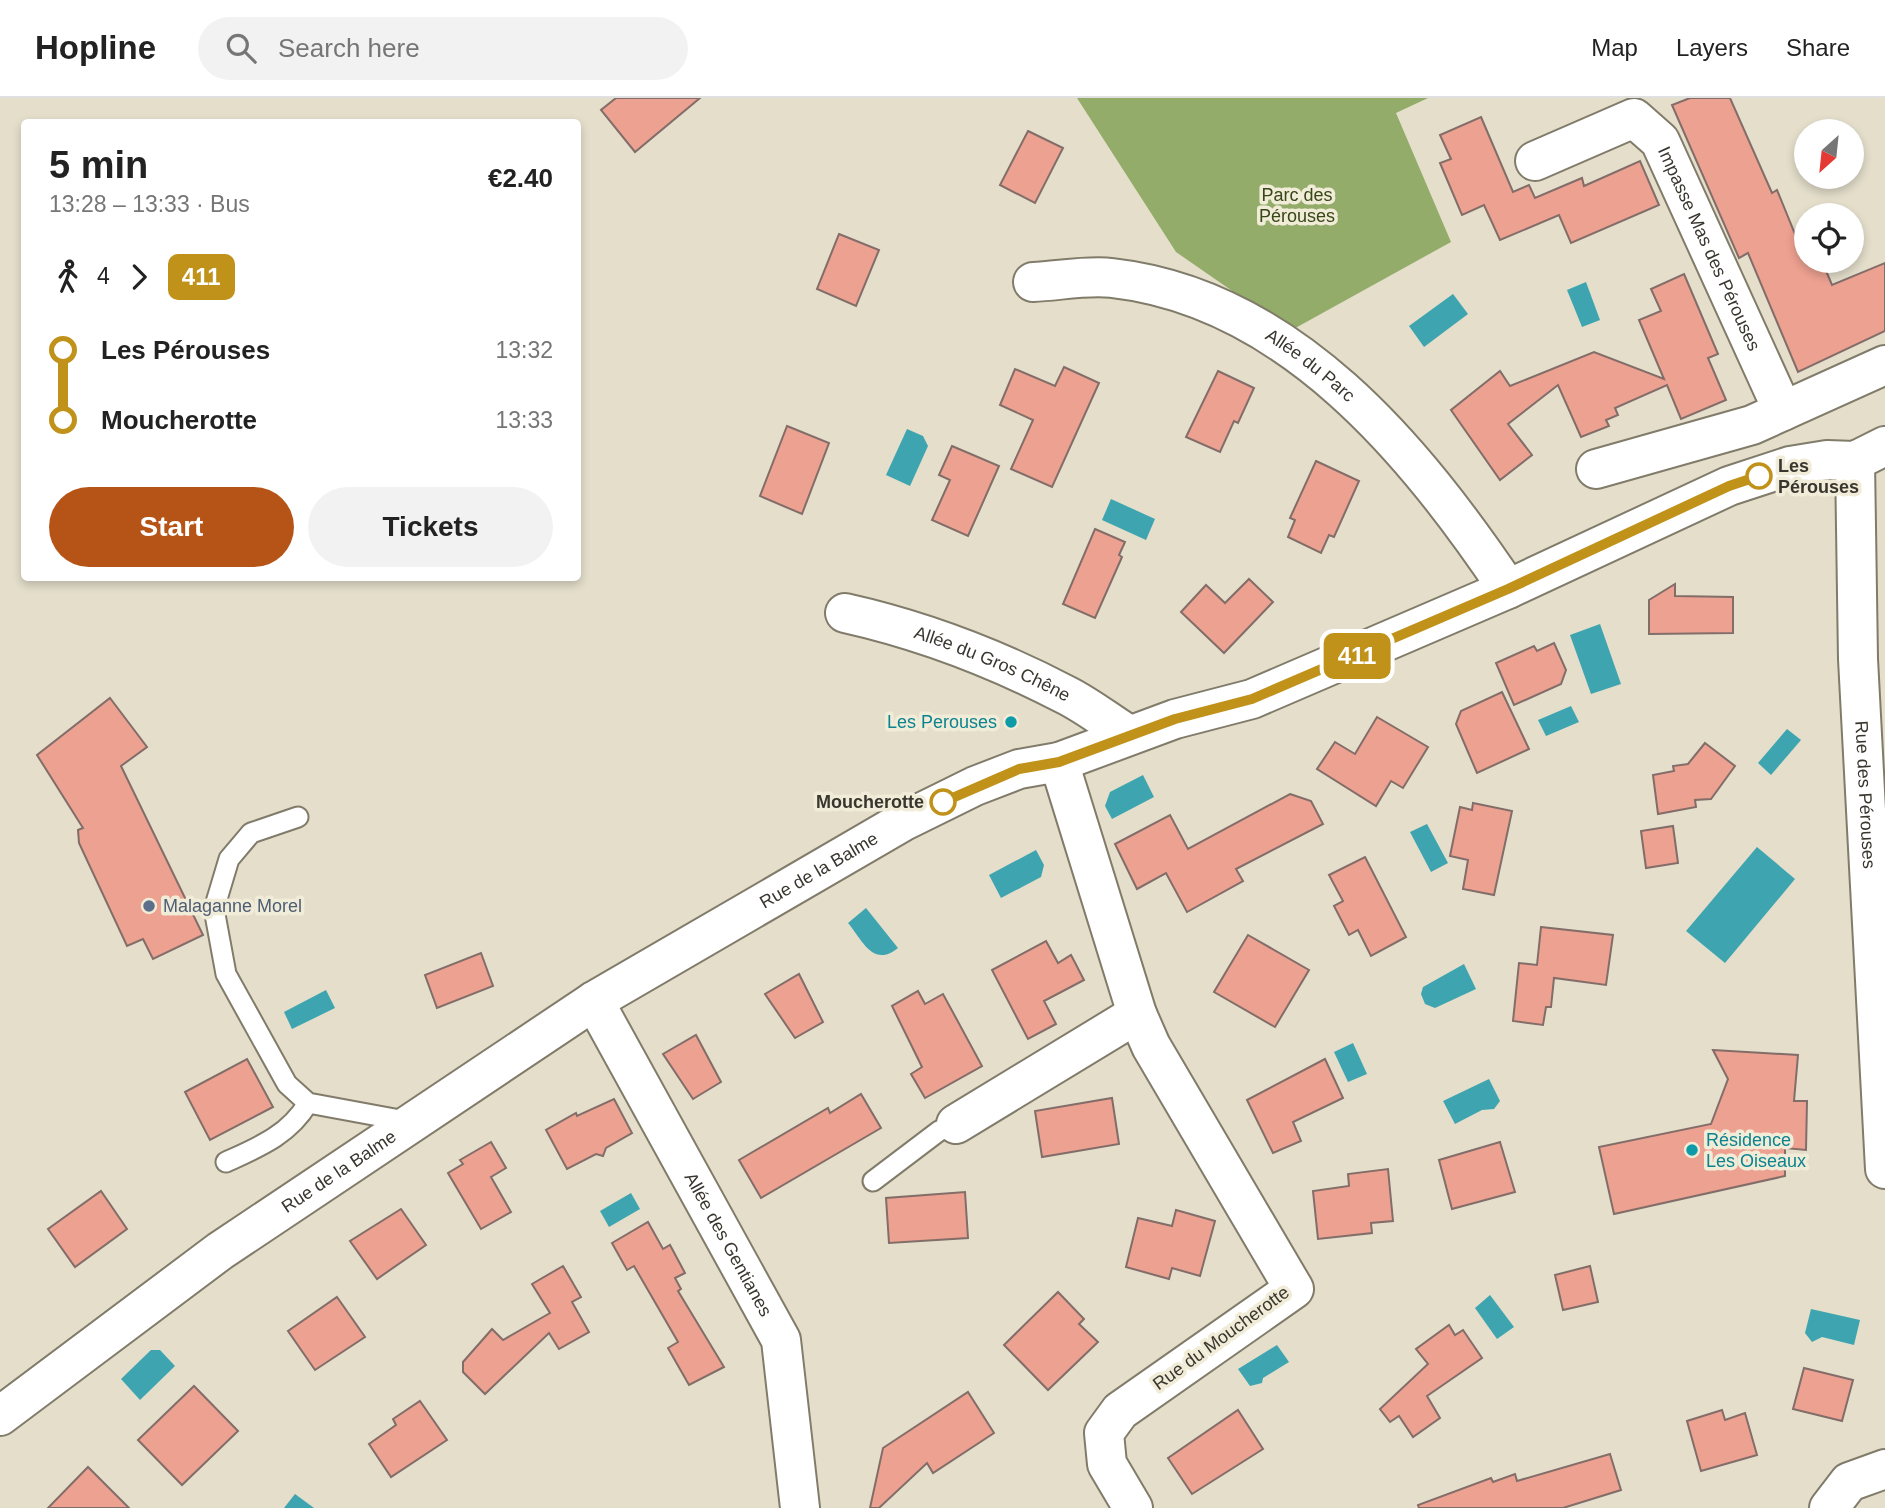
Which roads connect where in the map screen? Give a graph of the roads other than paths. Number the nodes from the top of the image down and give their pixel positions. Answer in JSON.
{"nodes":[{"id":1,"x":1535,"y":161,"type":"dead end"},
{"id":2,"x":1033,"y":282,"type":"dead end"},
{"id":3,"x":1885,"y":365,"type":"edge"},
{"id":4,"x":1783,"y":411,"type":"junction"},
{"id":5,"x":1870,"y":454,"type":"edge"},
{"id":6,"x":1596,"y":469,"type":"dead end"},
{"id":7,"x":1508,"y":589,"type":"junction"},
{"id":8,"x":845,"y":613,"type":"dead end"},
{"id":9,"x":1129,"y":735,"type":"junction"},
{"id":10,"x":1059,"y":762,"type":"junction"},
{"id":11,"x":298,"y":817,"type":"dead end"},
{"id":12,"x":594,"y":1001,"type":"junction"},
{"id":13,"x":1137,"y":1014,"type":"junction"},
{"id":14,"x":308,"y":1103,"type":"junction"},
{"id":15,"x":412,"y":1122,"type":"junction"},
{"id":16,"x":956,"y":1124,"type":"joint"},
{"id":17,"x":226,"y":1162,"type":"dead end"},
{"id":18,"x":1885,"y":1169,"type":"edge"},
{"id":19,"x":873,"y":1181,"type":"dead end"},
{"id":20,"x":0,"y":1416,"type":"edge"},
{"id":21,"x":1885,"y":1469,"type":"edge"},
{"id":22,"x":800,"y":1508,"type":"edge"},
{"id":23,"x":1133,"y":1508,"type":"edge"},
{"id":24,"x":1829,"y":1508,"type":"edge"}],
"edges":[{"from":1,"to":4,"type":"street","name":"Impasse Mas des Pérouses"},
{"from":2,"to":7,"type":"street","name":"Allée du Parc"},
{"from":3,"to":4,"type":"street"},
{"from":4,"to":6,"type":"street"},
{"from":5,"to":7,"type":"street","name":"Rue de la Balme"},
{"from":5,"to":18,"type":"street","name":"Rue des Pérouses"},
{"from":7,"to":9,"type":"street","name":"Rue de la Balme"},
{"from":8,"to":9,"type":"street","name":"Allée du Gros Chêne"},
{"from":9,"to":10,"type":"street","name":"Rue de la Balme"},
{"from":10,"to":12,"type":"street","name":"Rue de la Balme"},
{"from":10,"to":13,"type":"street","name":"Rue du Moucherotte"},
{"from":11,"to":14,"type":"lane"},
{"from":12,"to":15,"type":"street","name":"Rue de la Balme"},
{"from":12,"to":22,"type":"street","name":"Allée des Gentianes"},
{"from":13,"to":16,"type":"street"},
{"from":13,"to":23,"type":"street","name":"Rue du Moucherotte"},
{"from":14,"to":15,"type":"lane"},
{"from":14,"to":17,"type":"lane"},
{"from":15,"to":20,"type":"street","name":"Rue de la Balme"},
{"from":16,"to":19,"type":"lane"},
{"from":21,"to":24,"type":"street"}]}
